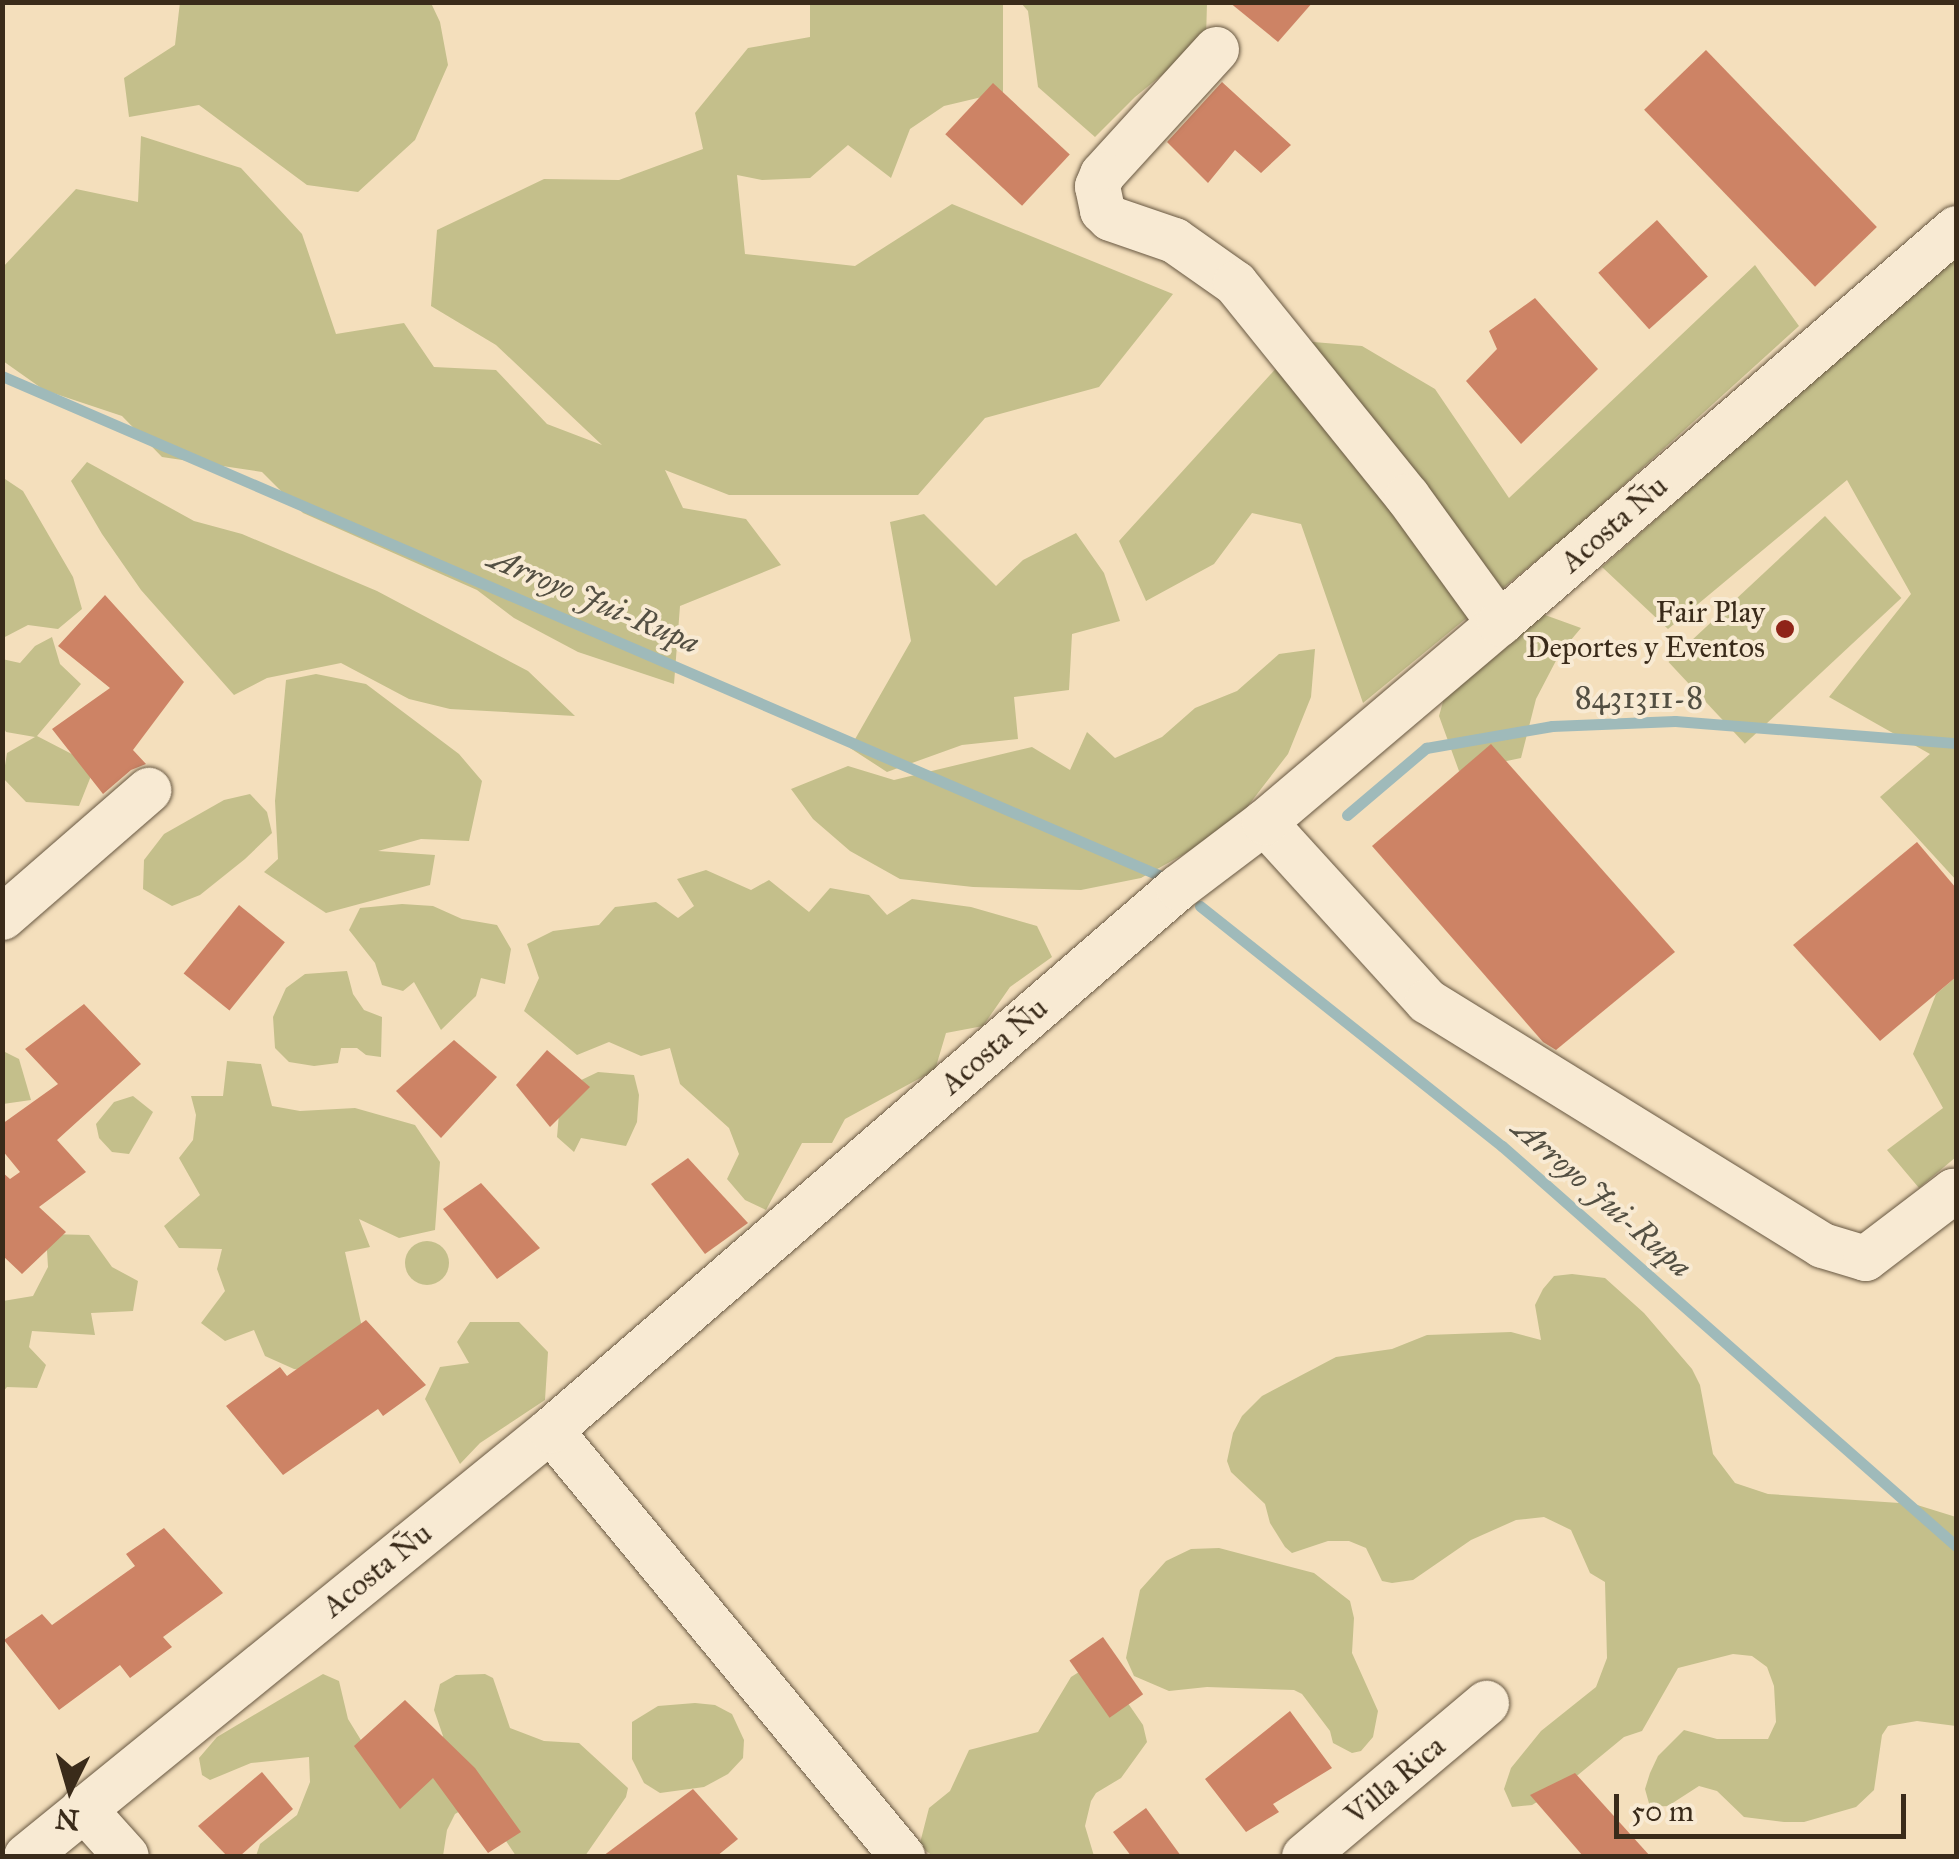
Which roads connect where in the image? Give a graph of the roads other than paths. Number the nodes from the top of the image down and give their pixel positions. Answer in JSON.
{"nodes":[{"id":1,"x":1216,"y":49,"type":"dead end"},
{"id":2,"x":1956,"y":228,"type":"edge"},
{"id":3,"x":1500,"y":623,"type":"junction"},
{"id":4,"x":148,"y":790,"type":"dead end"},
{"id":5,"x":1264,"y":822,"type":"junction"},
{"id":6,"x":2,"y":917,"type":"edge"},
{"id":7,"x":1955,"y":1192,"type":"edge"},
{"id":8,"x":550,"y":1430,"type":"junction"},
{"id":9,"x":1486,"y":1703,"type":"dead end"},
{"id":10,"x":84,"y":1808,"type":"junction"},
{"id":11,"x":26,"y":1856,"type":"edge"},
{"id":12,"x":126,"y":1856,"type":"edge"},
{"id":13,"x":902,"y":1856,"type":"edge"},
{"id":14,"x":1304,"y":1856,"type":"edge"}],
"edges":[{"from":1,"to":3,"type":"street"},
{"from":2,"to":3,"type":"street","name":"Acosta Ñu"},
{"from":3,"to":5,"type":"street","name":"Acosta Ñu"},
{"from":4,"to":6,"type":"street"},
{"from":5,"to":7,"type":"street"},
{"from":5,"to":8,"type":"street","name":"Acosta Ñu"},
{"from":8,"to":10,"type":"street","name":"Acosta Ñu"},
{"from":8,"to":13,"type":"street"},
{"from":9,"to":14,"type":"street","name":"Villa Rica"},
{"from":10,"to":11,"type":"street","name":"Acosta Ñu"},
{"from":10,"to":12,"type":"street"}]}
